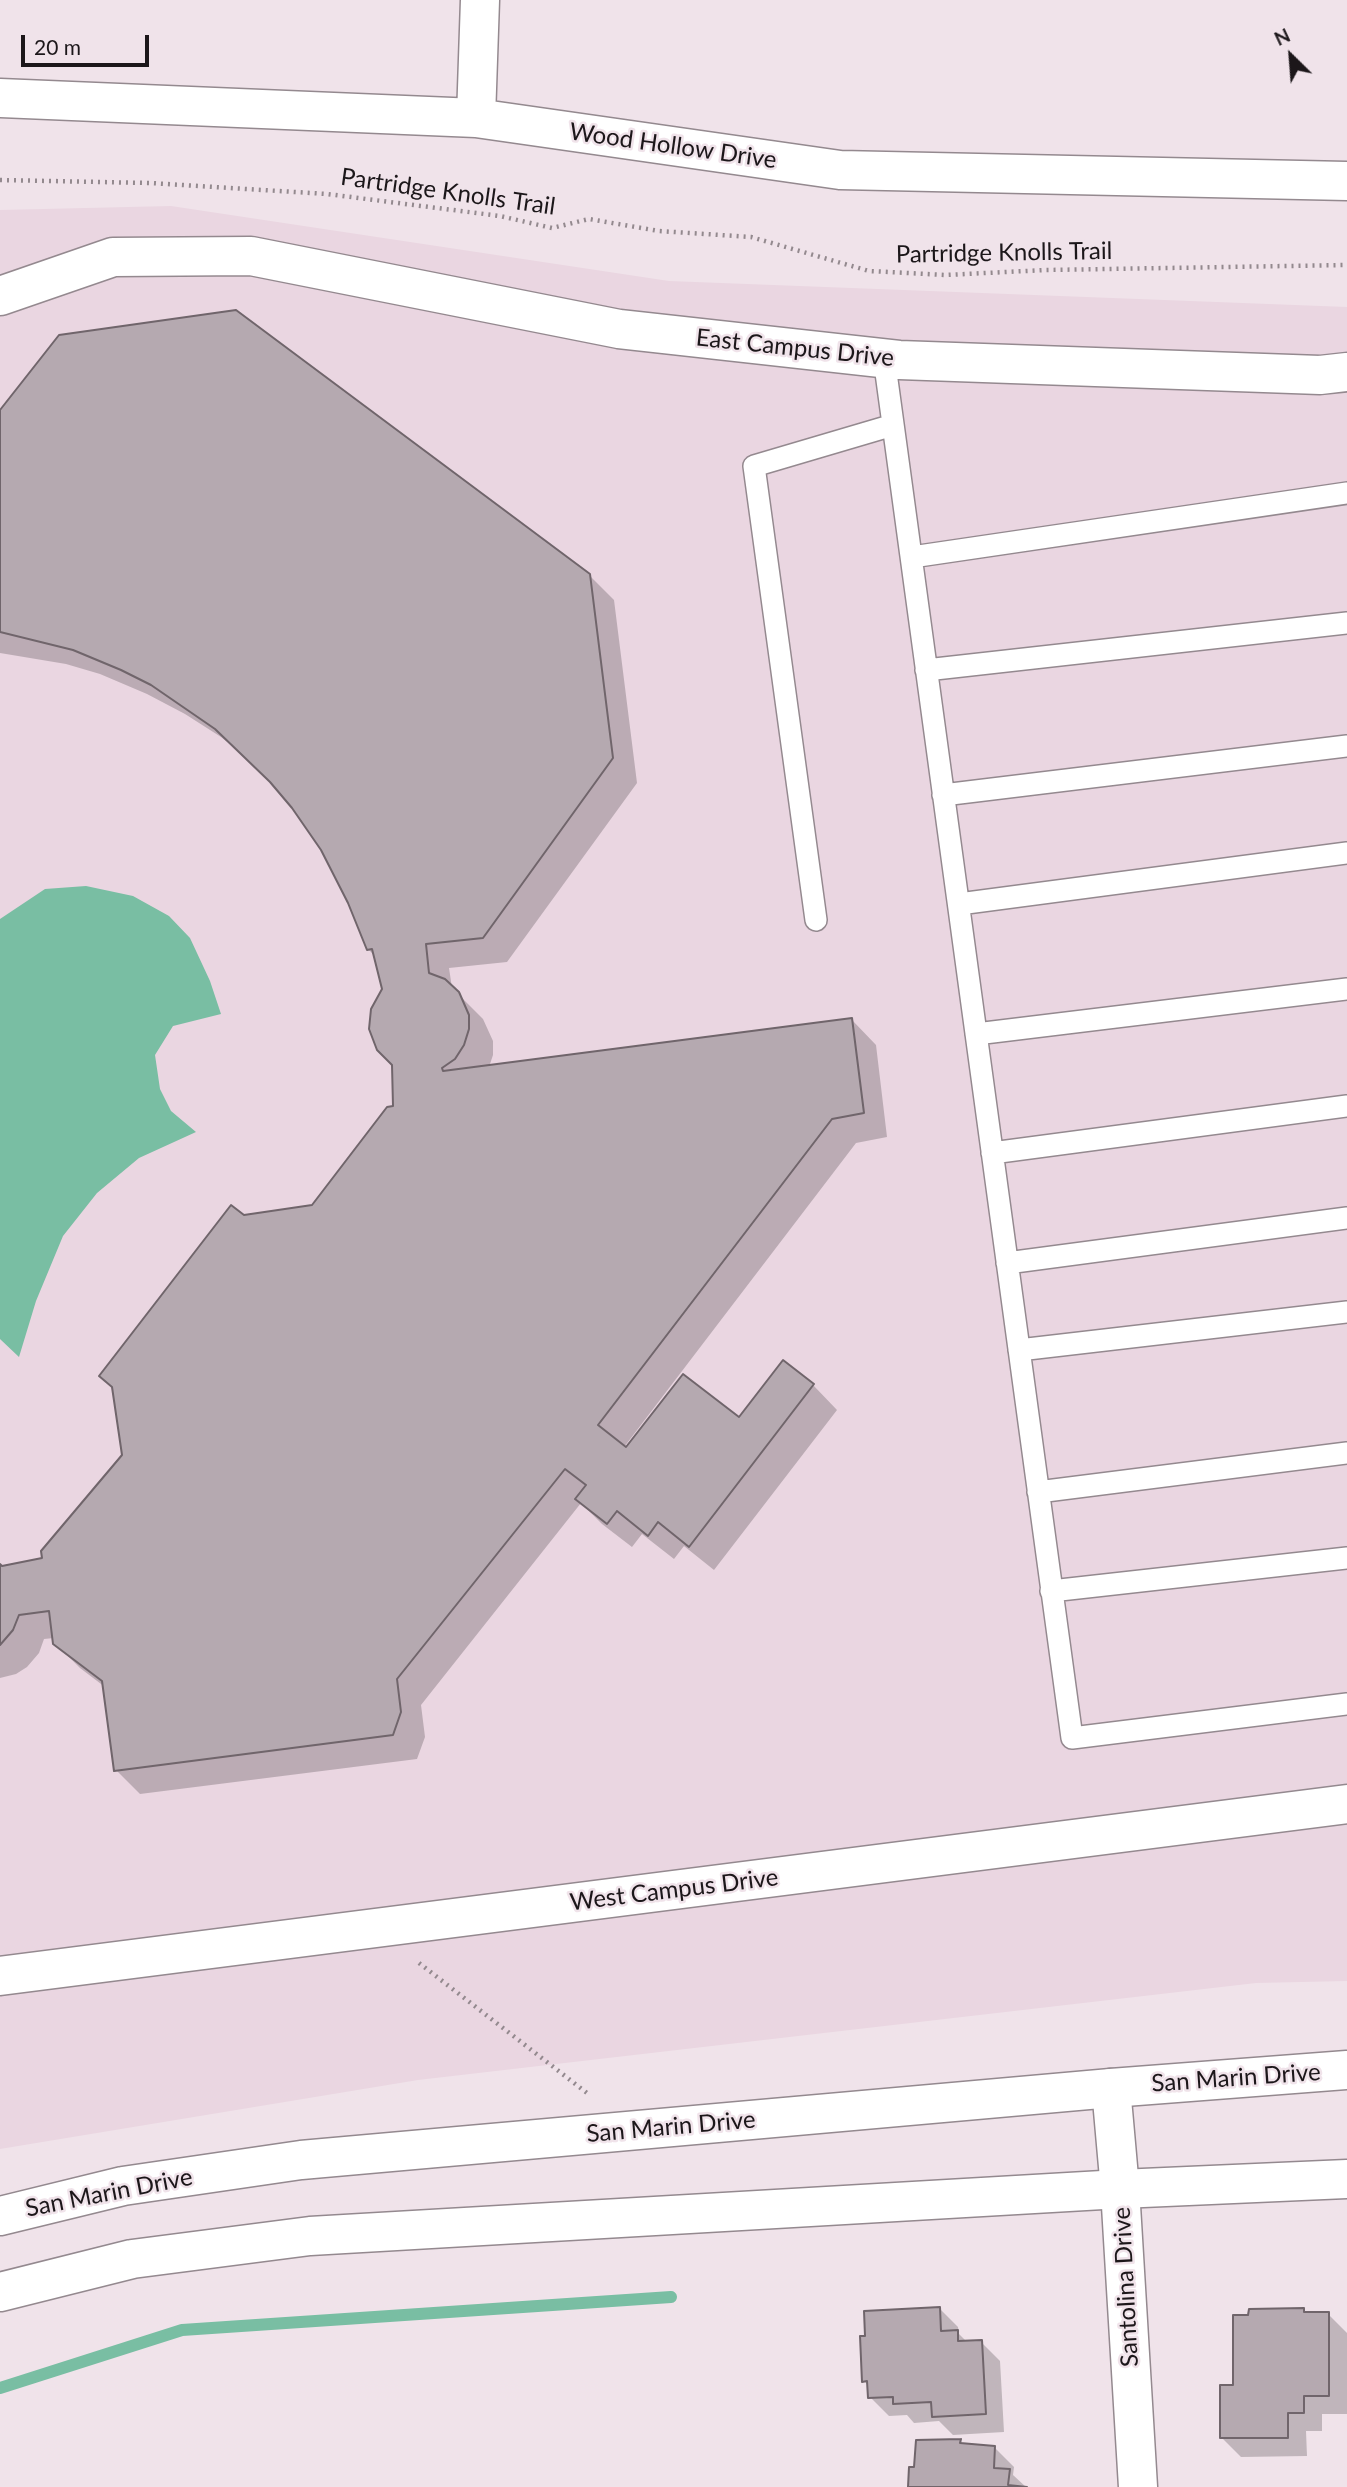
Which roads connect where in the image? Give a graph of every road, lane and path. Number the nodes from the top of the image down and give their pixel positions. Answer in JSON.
{"nodes":[{"id":1,"x":480,"y":0,"type":"edge"},
{"id":2,"x":0,"y":98,"type":"edge"},
{"id":3,"x":476,"y":118,"type":"junction"},
{"id":4,"x":0,"y":180,"type":"edge"},
{"id":5,"x":1347,"y":181,"type":"edge"},
{"id":6,"x":1347,"y":265,"type":"edge"},
{"id":7,"x":0,"y":296,"type":"edge"},
{"id":8,"x":884,"y":358,"type":"junction"},
{"id":9,"x":1347,"y":372,"type":"edge"},
{"id":10,"x":893,"y":425,"type":"junction"},
{"id":11,"x":1347,"y":494,"type":"edge"},
{"id":12,"x":912,"y":557,"type":"junction"},
{"id":13,"x":1347,"y":623,"type":"edge"},
{"id":14,"x":926,"y":670,"type":"junction"},
{"id":15,"x":1347,"y":746,"type":"edge"},
{"id":16,"x":943,"y":796,"type":"junction"},
{"id":17,"x":1347,"y":853,"type":"edge"},
{"id":18,"x":958,"y":904,"type":"junction"},
{"id":19,"x":816,"y":920,"type":"dead end"},
{"id":20,"x":1347,"y":989,"type":"edge"},
{"id":21,"x":976,"y":1034,"type":"junction"},
{"id":22,"x":1347,"y":1106,"type":"edge"},
{"id":23,"x":992,"y":1153,"type":"junction"},
{"id":24,"x":1347,"y":1218,"type":"edge"},
{"id":25,"x":1007,"y":1263,"type":"junction"},
{"id":26,"x":1347,"y":1312,"type":"edge"},
{"id":27,"x":1019,"y":1350,"type":"junction"},
{"id":28,"x":1347,"y":1453,"type":"edge"},
{"id":29,"x":1038,"y":1492,"type":"junction"},
{"id":30,"x":1347,"y":1558,"type":"edge"},
{"id":31,"x":1051,"y":1591,"type":"junction"},
{"id":32,"x":1347,"y":1704,"type":"edge"},
{"id":33,"x":1347,"y":1804,"type":"edge"},
{"id":34,"x":374,"y":1928,"type":"junction"},
{"id":35,"x":0,"y":1976,"type":"edge"},
{"id":36,"x":1347,"y":2070,"type":"edge"},
{"id":37,"x":1111,"y":2088,"type":"junction"},
{"id":38,"x":635,"y":2130,"type":"junction"},
{"id":39,"x":1347,"y":2179,"type":"edge"},
{"id":40,"x":1120,"y":2189,"type":"junction"},
{"id":41,"x":0,"y":2216,"type":"edge"},
{"id":42,"x":0,"y":2292,"type":"edge"},
{"id":43,"x":1138,"y":2487,"type":"edge"}],
"edges":[{"from":1,"to":3,"type":"street"},
{"from":2,"to":3,"type":"street","name":"Wood Hollow Drive"},
{"from":3,"to":5,"type":"street","name":"Wood Hollow Drive"},
{"from":4,"to":6,"type":"path","name":"Partridge Knolls Trail"},
{"from":7,"to":8,"type":"street","name":"East Campus Drive"},
{"from":8,"to":9,"type":"street","name":"East Campus Drive"},
{"from":8,"to":10,"type":"lane"},
{"from":10,"to":12,"type":"lane"},
{"from":10,"to":19,"type":"lane"},
{"from":11,"to":12,"type":"lane"},
{"from":12,"to":14,"type":"lane"},
{"from":13,"to":14,"type":"lane"},
{"from":14,"to":16,"type":"lane"},
{"from":15,"to":16,"type":"lane"},
{"from":16,"to":18,"type":"lane"},
{"from":17,"to":18,"type":"lane"},
{"from":18,"to":21,"type":"lane"},
{"from":20,"to":21,"type":"lane"},
{"from":21,"to":23,"type":"lane"},
{"from":22,"to":23,"type":"lane"},
{"from":23,"to":25,"type":"lane"},
{"from":24,"to":25,"type":"lane"},
{"from":25,"to":27,"type":"lane"},
{"from":26,"to":27,"type":"lane"},
{"from":27,"to":29,"type":"lane"},
{"from":28,"to":29,"type":"lane"},
{"from":29,"to":31,"type":"lane"},
{"from":30,"to":31,"type":"lane"},
{"from":31,"to":32,"type":"lane"},
{"from":33,"to":34,"type":"street","name":"West Campus Drive"},
{"from":34,"to":35,"type":"street","name":"West Campus Drive"},
{"from":34,"to":38,"type":"path"},
{"from":36,"to":37,"type":"street","name":"San Marin Drive"},
{"from":37,"to":38,"type":"street","name":"San Marin Drive"},
{"from":37,"to":40,"type":"street","name":"Santolina Drive"},
{"from":38,"to":41,"type":"street","name":"San Marin Drive"},
{"from":39,"to":40,"type":"street"},
{"from":40,"to":42,"type":"street"},
{"from":40,"to":43,"type":"street","name":"Santolina Drive"}]}
